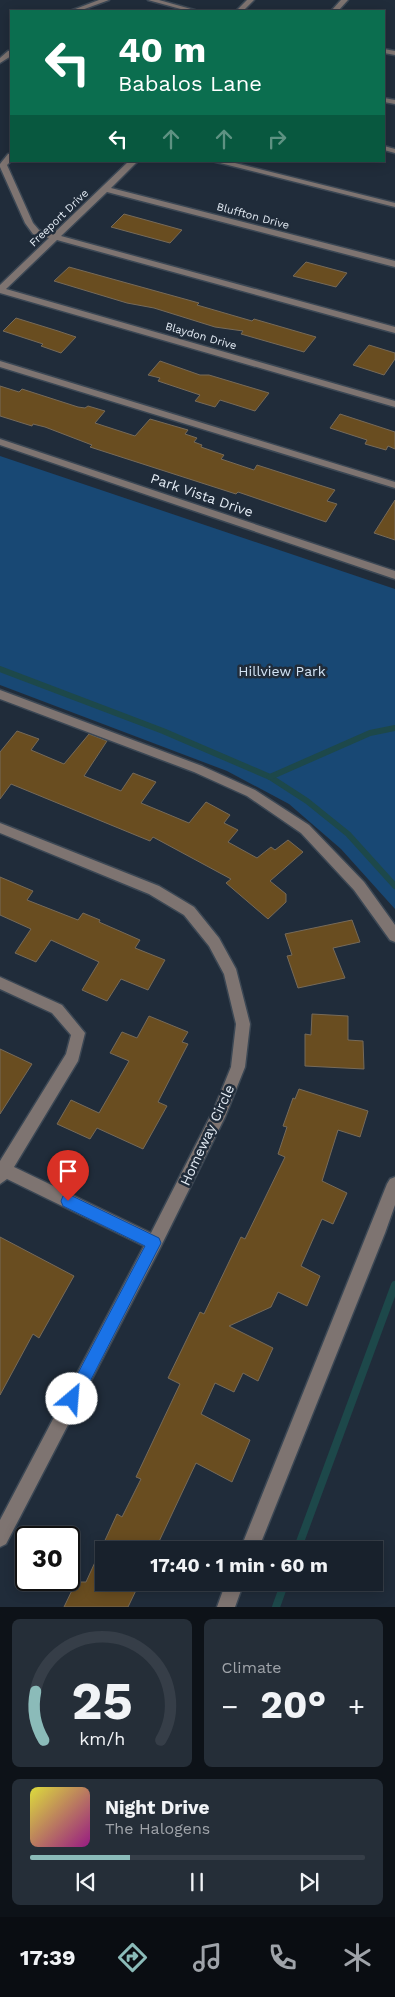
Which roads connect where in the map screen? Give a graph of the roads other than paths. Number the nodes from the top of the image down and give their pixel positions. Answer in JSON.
{"nodes":[{"id":1,"x":106,"y":0,"type":"edge"},
{"id":2,"x":151,"y":0,"type":"edge"},
{"id":3,"x":251,"y":0,"type":"edge"},
{"id":4,"x":345,"y":0,"type":"edge"},
{"id":5,"x":76,"y":10,"type":"edge"},
{"id":6,"x":180,"y":10,"type":"edge"},
{"id":7,"x":240,"y":10,"type":"edge"},
{"id":8,"x":335,"y":10,"type":"edge"},
{"id":9,"x":395,"y":46,"type":"edge"},
{"id":10,"x":389,"y":52,"type":"edge"},
{"id":11,"x":10,"y":157,"type":"edge"},
{"id":12,"x":133,"y":162,"type":"edge"},
{"id":13,"x":220,"y":162,"type":"edge"},
{"id":14,"x":106,"y":189,"type":"junction"},
{"id":15,"x":395,"y":205,"type":"edge"},
{"id":16,"x":55,"y":237,"type":"junction"},
{"id":17,"x":395,"y":264,"type":"edge"},
{"id":18,"x":0,"y":290,"type":"edge"},
{"id":19,"x":395,"y":330,"type":"edge"},
{"id":20,"x":0,"y":364,"type":"edge"},
{"id":21,"x":395,"y":404,"type":"edge"},
{"id":22,"x":0,"y":442,"type":"edge"},
{"id":23,"x":395,"y":485,"type":"edge"},
{"id":24,"x":395,"y":575,"type":"edge"},
{"id":25,"x":0,"y":694,"type":"edge"},
{"id":26,"x":0,"y":828,"type":"edge"},
{"id":27,"x":395,"y":936,"type":"edge"},
{"id":28,"x":0,"y":983,"type":"edge"},
{"id":29,"x":1,"y":1172,"type":"edge"},
{"id":30,"x":395,"y":1184,"type":"edge"},
{"id":31,"x":154,"y":1243,"type":"junction"},
{"id":32,"x":0,"y":1538,"type":"edge"},
{"id":33,"x":253,"y":1541,"type":"edge"},
{"id":34,"x":232,"y":1591,"type":"edge"},
{"id":35,"x":226,"y":1607,"type":"edge"}],
"edges":[{"from":1,"to":5,"type":"street"},
{"from":2,"to":6,"type":"street"},
{"from":3,"to":7,"type":"street"},
{"from":4,"to":8,"type":"street"},
{"from":9,"to":10,"type":"street"},
{"from":11,"to":16,"type":"street"},
{"from":12,"to":14,"type":"street","name":"Freeport Drive"},
{"from":13,"to":15,"type":"street"},
{"from":14,"to":16,"type":"street","name":"Freeport Drive"},
{"from":14,"to":17,"type":"street","name":"Bluffton Drive"},
{"from":16,"to":18,"type":"street","name":"Freeport Drive"},
{"from":16,"to":19,"type":"street"},
{"from":18,"to":21,"type":"street","name":"Blaydon Drive"},
{"from":20,"to":23,"type":"street"},
{"from":22,"to":24,"type":"street","name":"Park Vista Drive"},
{"from":25,"to":27,"type":"street"},
{"from":26,"to":31,"type":"street","name":"Homeway Circle"},
{"from":28,"to":29,"type":"street"},
{"from":29,"to":31,"type":"street"},
{"from":30,"to":33,"type":"street"},
{"from":31,"to":32,"type":"street","name":"Homeway Circle"},
{"from":34,"to":35,"type":"street"}]}
